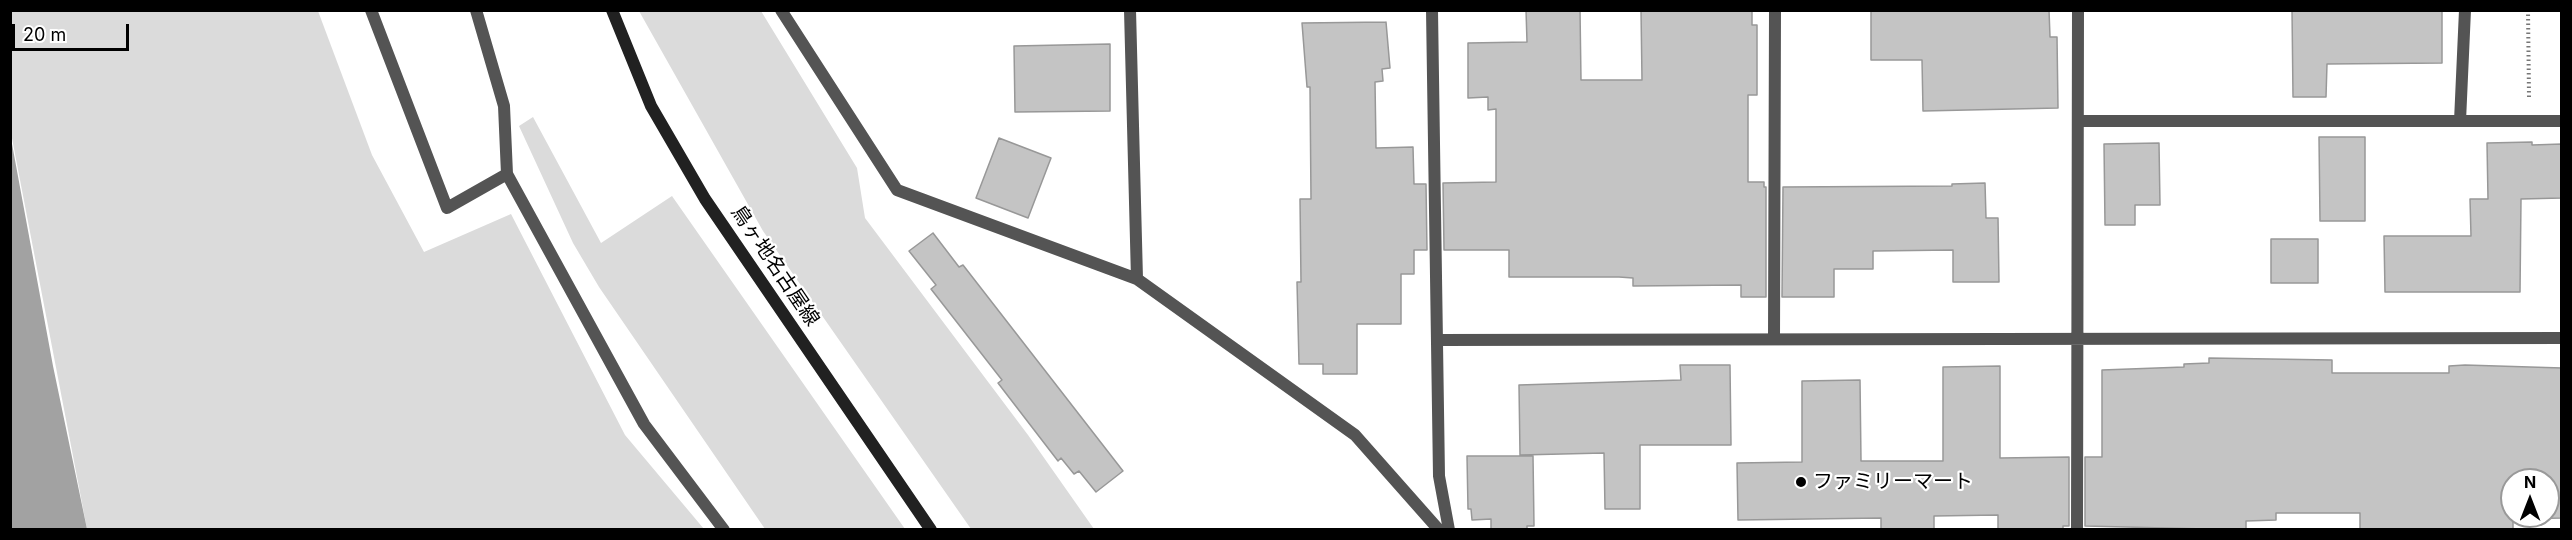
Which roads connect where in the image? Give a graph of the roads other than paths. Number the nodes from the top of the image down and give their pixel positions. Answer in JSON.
{"nodes":[{"id":1,"x":371,"y":10,"type":"edge"},
{"id":2,"x":476,"y":10,"type":"edge"},
{"id":3,"x":612,"y":10,"type":"edge"},
{"id":4,"x":781,"y":10,"type":"edge"},
{"id":5,"x":1130,"y":10,"type":"edge"},
{"id":6,"x":1432,"y":10,"type":"edge"},
{"id":7,"x":1775,"y":10,"type":"edge"},
{"id":8,"x":2078,"y":10,"type":"edge"},
{"id":9,"x":2465,"y":10,"type":"edge"},
{"id":10,"x":2078,"y":121,"type":"junction"},
{"id":11,"x":2460,"y":121,"type":"junction"},
{"id":12,"x":2562,"y":121,"type":"edge"},
{"id":13,"x":507,"y":174,"type":"junction"},
{"id":14,"x":1137,"y":279,"type":"junction"},
{"id":15,"x":2078,"y":338,"type":"junction"},
{"id":16,"x":2562,"y":338,"type":"edge"},
{"id":17,"x":1774,"y":339,"type":"junction"},
{"id":18,"x":1438,"y":340,"type":"junction"},
{"id":19,"x":724,"y":530,"type":"edge"},
{"id":20,"x":931,"y":530,"type":"edge"},
{"id":21,"x":1439,"y":530,"type":"edge"},
{"id":22,"x":1449,"y":530,"type":"edge"},
{"id":23,"x":2078,"y":530,"type":"edge"}],
"edges":[{"from":1,"to":13,"type":"street"},
{"from":2,"to":13,"type":"street"},
{"from":3,"to":20,"type":"main road","name":"鳥ヶ地名古屋線"},
{"from":4,"to":14,"type":"street"},
{"from":5,"to":14,"type":"street"},
{"from":6,"to":18,"type":"street"},
{"from":7,"to":17,"type":"street"},
{"from":8,"to":10,"type":"street"},
{"from":9,"to":11,"type":"street"},
{"from":10,"to":11,"type":"street"},
{"from":10,"to":15,"type":"street"},
{"from":11,"to":12,"type":"street"},
{"from":13,"to":19,"type":"street"},
{"from":14,"to":21,"type":"street"},
{"from":15,"to":16,"type":"street"},
{"from":15,"to":17,"type":"street"},
{"from":15,"to":23,"type":"street"},
{"from":17,"to":18,"type":"street"},
{"from":18,"to":22,"type":"street"}]}
